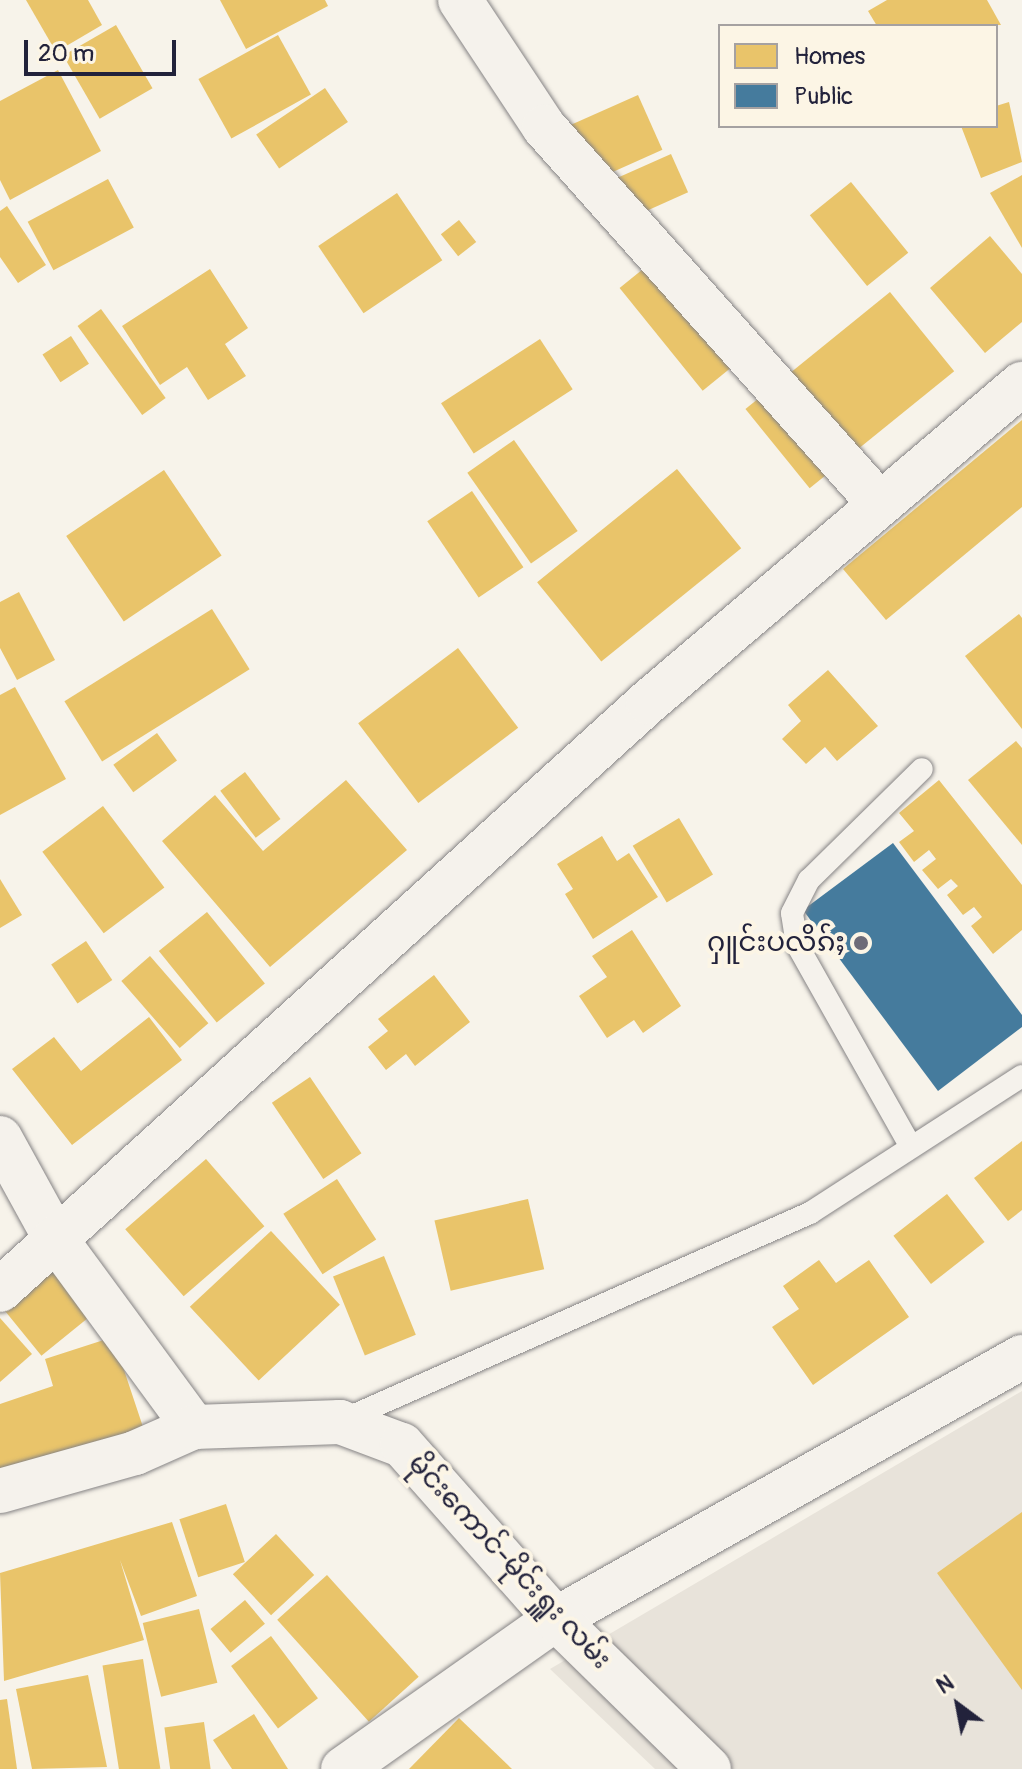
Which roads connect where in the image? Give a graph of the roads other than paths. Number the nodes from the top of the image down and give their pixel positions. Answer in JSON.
{"nodes":[{"id":1,"x":460,"y":0,"type":"edge"},
{"id":2,"x":1022,"y":384,"type":"edge"},
{"id":3,"x":879,"y":503,"type":"junction"},
{"id":4,"x":922,"y":769,"type":"dead end"},
{"id":5,"x":1022,"y":1076,"type":"edge"},
{"id":6,"x":0,"y":1138,"type":"edge"},
{"id":7,"x":911,"y":1147,"type":"junction"},
{"id":8,"x":55,"y":1238,"type":"junction"},
{"id":9,"x":0,"y":1290,"type":"edge"},
{"id":10,"x":1022,"y":1357,"type":"edge"},
{"id":11,"x":340,"y":1422,"type":"junction"},
{"id":12,"x":194,"y":1427,"type":"junction"},
{"id":13,"x":0,"y":1491,"type":"edge"},
{"id":14,"x":556,"y":1619,"type":"junction"},
{"id":15,"x":343,"y":1769,"type":"edge"},
{"id":16,"x":709,"y":1769,"type":"edge"}],
"edges":[{"from":1,"to":3,"type":"street"},
{"from":2,"to":3,"type":"street"},
{"from":3,"to":8,"type":"street"},
{"from":4,"to":7,"type":"lane"},
{"from":5,"to":7,"type":"lane"},
{"from":6,"to":8,"type":"street"},
{"from":7,"to":11,"type":"lane"},
{"from":8,"to":9,"type":"street"},
{"from":8,"to":12,"type":"street"},
{"from":10,"to":14,"type":"street"},
{"from":11,"to":12,"type":"street","name":"မိုင်းကောင်-မိုင်းရှူး လမ်း"},
{"from":11,"to":14,"type":"street","name":"မိုင်းကောင်-မိုင်းရှူး လမ်း"},
{"from":12,"to":13,"type":"street","name":"မိုင်းကောင်-မိုင်းရှူး လမ်း"},
{"from":14,"to":15,"type":"street"},
{"from":14,"to":16,"type":"street","name":"မိုင်းကောင်-မိုင်းရှူး လမ်း"}]}
